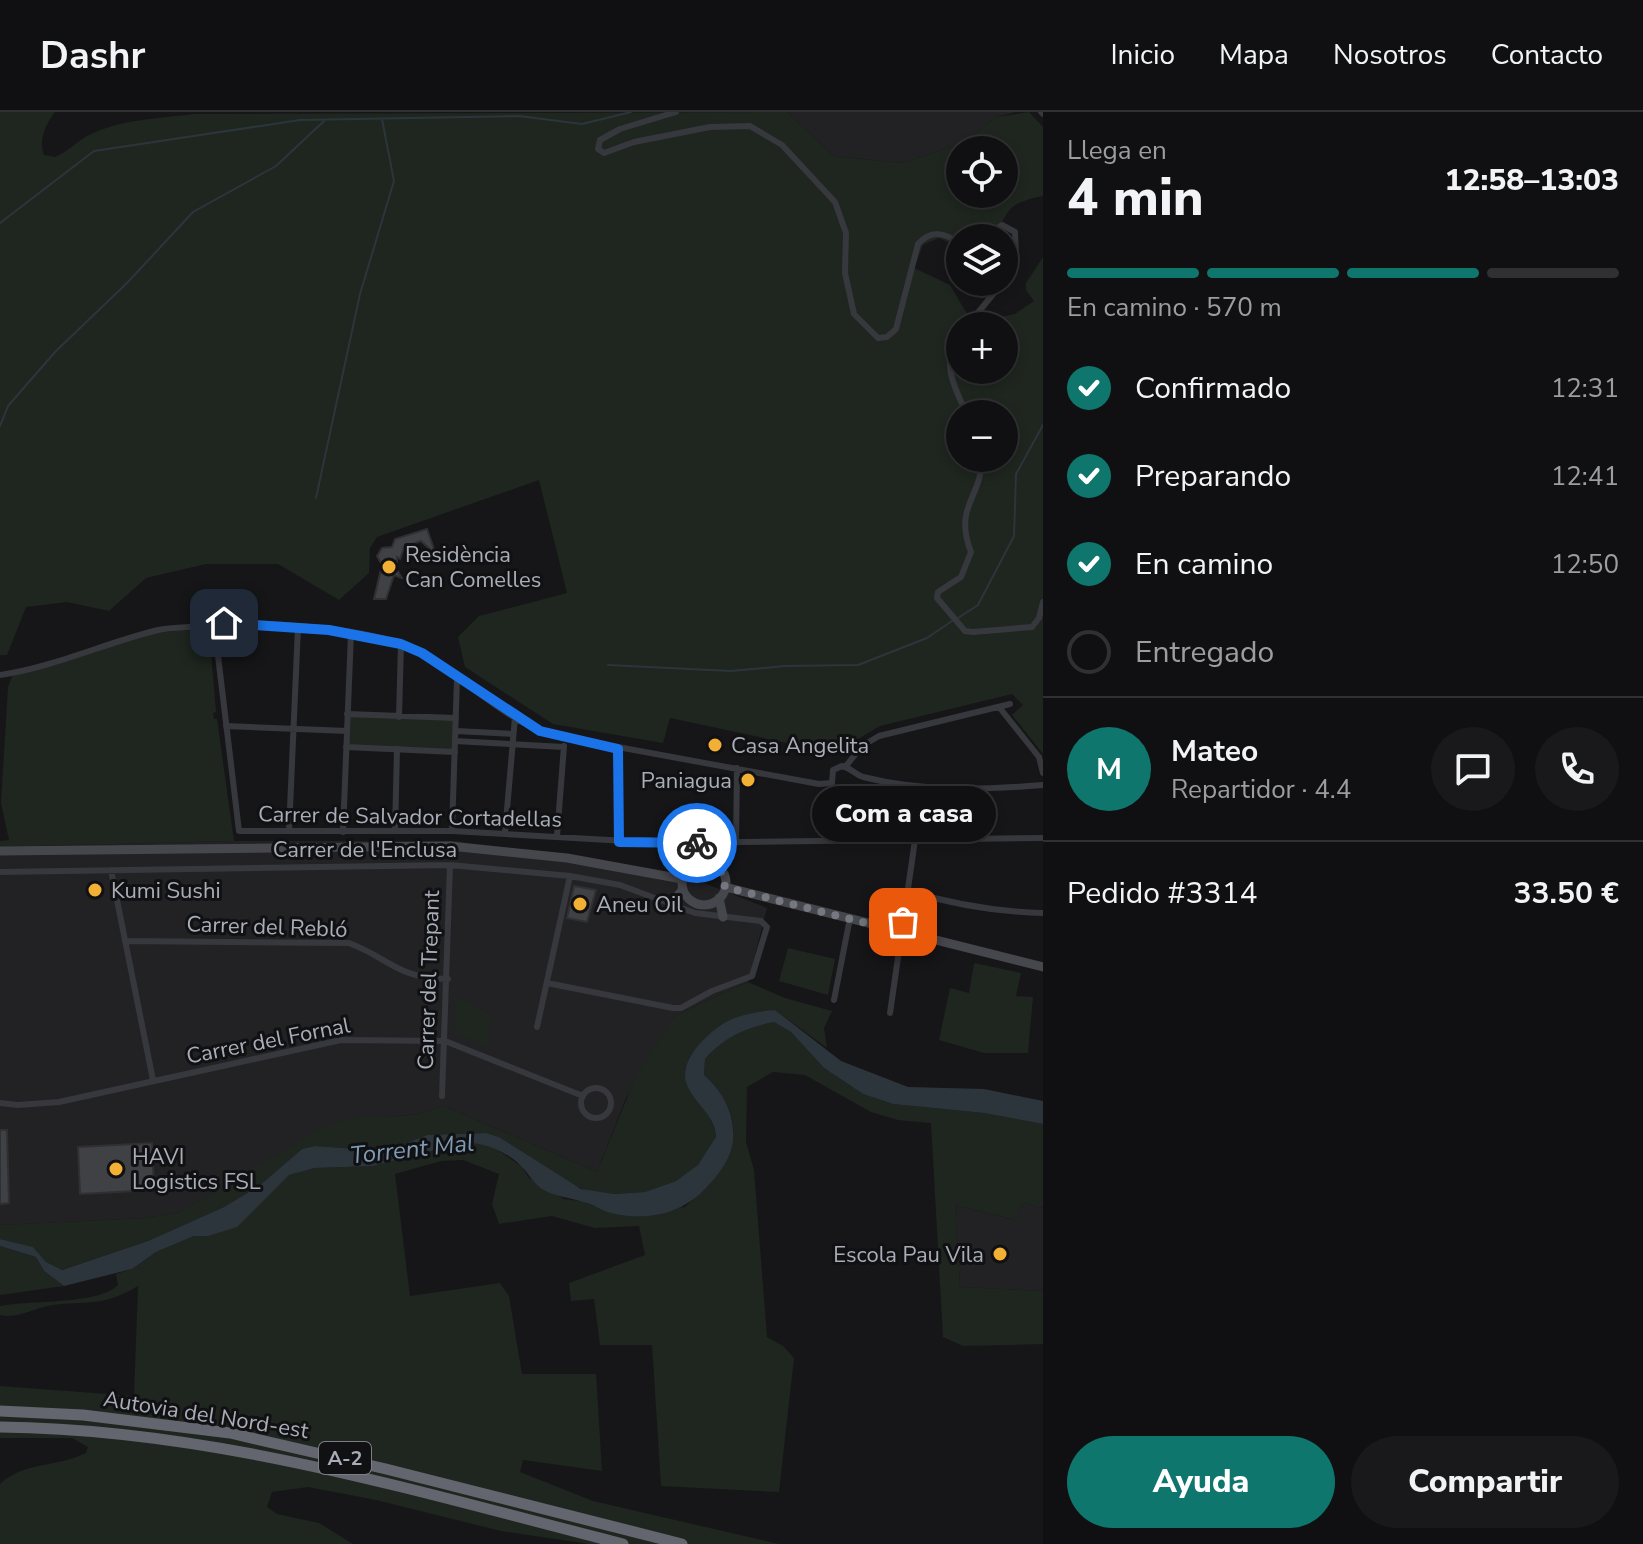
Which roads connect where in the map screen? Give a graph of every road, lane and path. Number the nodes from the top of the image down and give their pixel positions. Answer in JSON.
{"nodes":[{"id":1,"x":676,"y":112,"type":"edge"},
{"id":2,"x":946,"y":236,"type":"edge"},
{"id":3,"x":992,"y":296,"type":"edge"},
{"id":4,"x":979,"y":312,"type":"edge"},
{"id":5,"x":980,"y":472,"type":"edge"},
{"id":6,"x":1043,"y":602,"type":"edge"},
{"id":7,"x":220,"y":625,"type":"junction"},
{"id":8,"x":298,"y":627,"type":"junction"},
{"id":9,"x":351,"y":633,"type":"junction"},
{"id":10,"x":401,"y":644,"type":"junction"},
{"id":11,"x":0,"y":675,"type":"edge"},
{"id":12,"x":457,"y":678,"type":"junction"},
{"id":13,"x":1010,"y":704,"type":"dead end"},
{"id":14,"x":999,"y":707,"type":"junction"},
{"id":15,"x":347,"y":714,"type":"junction"},
{"id":16,"x":399,"y":717,"type":"junction"},
{"id":17,"x":515,"y":717,"type":"junction"},
{"id":18,"x":456,"y":718,"type":"junction"},
{"id":19,"x":226,"y":726,"type":"junction"},
{"id":20,"x":295,"y":728,"type":"junction"},
{"id":21,"x":347,"y":731,"type":"junction"},
{"id":22,"x":456,"y":731,"type":"junction"},
{"id":23,"x":513,"y":734,"type":"junction"},
{"id":24,"x":564,"y":738,"type":"junction"},
{"id":25,"x":455,"y":741,"type":"junction"},
{"id":26,"x":512,"y":744,"type":"junction"},
{"id":27,"x":346,"y":747,"type":"junction"},
{"id":28,"x":564,"y":747,"type":"junction"},
{"id":29,"x":397,"y":749,"type":"junction"},
{"id":30,"x":618,"y":749,"type":"junction"},
{"id":31,"x":455,"y":752,"type":"junction"},
{"id":32,"x":846,"y":766,"type":"junction"},
{"id":33,"x":737,"y":768,"type":"junction"},
{"id":34,"x":853,"y":774,"type":"junction"},
{"id":35,"x":1043,"y":776,"type":"edge"},
{"id":36,"x":832,"y":783,"type":"junction"},
{"id":37,"x":1043,"y":785,"type":"edge"},
{"id":38,"x":847,"y":788,"type":"junction"},
{"id":39,"x":925,"y":789,"type":"junction"},
{"id":40,"x":289,"y":831,"type":"junction"},
{"id":41,"x":395,"y":831,"type":"junction"},
{"id":42,"x":452,"y":831,"type":"junction"},
{"id":43,"x":343,"y":832,"type":"junction"},
{"id":44,"x":505,"y":833,"type":"junction"},
{"id":45,"x":557,"y":836,"type":"junction"},
{"id":46,"x":1043,"y":838,"type":"edge"},
{"id":47,"x":888,"y":840,"type":"junction"},
{"id":48,"x":919,"y":840,"type":"junction"},
{"id":49,"x":619,"y":842,"type":"junction"},
{"id":50,"x":724,"y":842,"type":"junction"},
{"id":51,"x":736,"y":842,"type":"junction"},
{"id":52,"x":685,"y":843,"type":"junction"},
{"id":53,"x":0,"y":851,"type":"edge"},
{"id":54,"x":693,"y":863,"type":"junction"},
{"id":55,"x":450,"y":865,"type":"junction"},
{"id":56,"x":720,"y":867,"type":"junction"},
{"id":57,"x":111,"y":870,"type":"junction"},
{"id":58,"x":0,"y":872,"type":"edge"},
{"id":59,"x":570,"y":876,"type":"junction"},
{"id":60,"x":682,"y":884,"type":"junction"},
{"id":61,"x":725,"y":887,"type":"junction"},
{"id":62,"x":908,"y":891,"type":"junction"},
{"id":63,"x":719,"y":898,"type":"junction"},
{"id":64,"x":670,"y":905,"type":"junction"},
{"id":65,"x":1043,"y":913,"type":"edge"},
{"id":66,"x":723,"y":917,"type":"junction"},
{"id":67,"x":850,"y":918,"type":"junction"},
{"id":68,"x":901,"y":932,"type":"junction"},
{"id":69,"x":125,"y":941,"type":"junction"},
{"id":70,"x":1043,"y":967,"type":"edge"},
{"id":71,"x":448,"y":979,"type":"junction"},
{"id":72,"x":547,"y":983,"type":"junction"},
{"id":73,"x":834,"y":1000,"type":"dead end"},
{"id":74,"x":890,"y":1013,"type":"dead end"},
{"id":75,"x":537,"y":1027,"type":"dead end"},
{"id":76,"x":445,"y":1041,"type":"junction"},
{"id":77,"x":153,"y":1080,"type":"junction"},
{"id":78,"x":442,"y":1096,"type":"dead end"},
{"id":79,"x":583,"y":1096,"type":"junction"},
{"id":80,"x":0,"y":1103,"type":"edge"},
{"id":81,"x":0,"y":1411,"type":"edge"},
{"id":82,"x":0,"y":1427,"type":"edge"},
{"id":83,"x":623,"y":1544,"type":"edge"},
{"id":84,"x":682,"y":1544,"type":"edge"}],
"edges":[{"from":1,"to":2,"type":"street"},
{"from":3,"to":4,"type":"street"},
{"from":5,"to":6,"type":"street"},
{"from":7,"to":8,"type":"street"},
{"from":7,"to":11,"type":"street"},
{"from":7,"to":19,"type":"street"},
{"from":8,"to":9,"type":"street"},
{"from":8,"to":20,"type":"street"},
{"from":9,"to":10,"type":"street"},
{"from":9,"to":15,"type":"street"},
{"from":10,"to":12,"type":"street"},
{"from":10,"to":16,"type":"street"},
{"from":12,"to":17,"type":"street"},
{"from":12,"to":18,"type":"street"},
{"from":13,"to":14,"type":"street"},
{"from":14,"to":32,"type":"street"},
{"from":14,"to":35,"type":"street"},
{"from":15,"to":16,"type":"street"},
{"from":15,"to":21,"type":"street"},
{"from":16,"to":18,"type":"street"},
{"from":17,"to":23,"type":"street"},
{"from":17,"to":24,"type":"street"},
{"from":18,"to":22,"type":"street"},
{"from":19,"to":20,"type":"street"},
{"from":19,"to":40,"type":"street","name":"Carrer de Salvador Cortadellas"},
{"from":20,"to":21,"type":"street"},
{"from":20,"to":40,"type":"street"},
{"from":21,"to":27,"type":"street"},
{"from":22,"to":23,"type":"street"},
{"from":22,"to":25,"type":"street"},
{"from":23,"to":26,"type":"street"},
{"from":24,"to":28,"type":"street"},
{"from":24,"to":30,"type":"street"},
{"from":25,"to":26,"type":"street"},
{"from":25,"to":31,"type":"street"},
{"from":26,"to":28,"type":"street"},
{"from":26,"to":44,"type":"street"},
{"from":27,"to":29,"type":"street"},
{"from":27,"to":43,"type":"street"},
{"from":28,"to":45,"type":"street"},
{"from":29,"to":31,"type":"street"},
{"from":29,"to":41,"type":"street"},
{"from":30,"to":33,"type":"street"},
{"from":30,"to":49,"type":"street"},
{"from":31,"to":42,"type":"street"},
{"from":32,"to":34,"type":"street"},
{"from":32,"to":36,"type":"street"},
{"from":33,"to":36,"type":"street"},
{"from":33,"to":51,"type":"street"},
{"from":34,"to":38,"type":"street"},
{"from":34,"to":39,"type":"street"},
{"from":36,"to":38,"type":"street"},
{"from":37,"to":39,"type":"street"},
{"from":38,"to":47,"type":"street"},
{"from":39,"to":48,"type":"street"},
{"from":40,"to":43,"type":"street","name":"Carrer de Salvador Cortadellas"},
{"from":41,"to":42,"type":"street","name":"Carrer de Salvador Cortadellas"},
{"from":41,"to":43,"type":"street","name":"Carrer de Salvador Cortadellas"},
{"from":42,"to":44,"type":"street","name":"Carrer de Salvador Cortadellas"},
{"from":44,"to":45,"type":"street","name":"Carrer de Salvador Cortadellas"},
{"from":45,"to":49,"type":"street","name":"Carrer de Salvador Cortadellas"},
{"from":46,"to":48,"type":"street","name":"Carrer de Salvador Cortadellas"},
{"from":47,"to":48,"type":"street","name":"Carrer de Salvador Cortadellas"},
{"from":47,"to":51,"type":"street","name":"Carrer de Salvador Cortadellas"},
{"from":48,"to":62,"type":"street"},
{"from":49,"to":52,"type":"street","name":"Carrer de Salvador Cortadellas"},
{"from":50,"to":51,"type":"street","name":"Carrer de Salvador Cortadellas"},
{"from":50,"to":52,"type":"street","name":"Carrer de Salvador Cortadellas"},
{"from":50,"to":56,"type":"street"},
{"from":52,"to":54,"type":"street"},
{"from":53,"to":60,"type":"street"},
{"from":54,"to":56,"type":"street"},
{"from":54,"to":60,"type":"street"},
{"from":55,"to":57,"type":"street","name":"Carrer de l'Enclusa"},
{"from":55,"to":59,"type":"street","name":"Carrer de l'Enclusa"},
{"from":55,"to":71,"type":"street","name":"Carrer del Trepant"},
{"from":56,"to":61,"type":"street"},
{"from":57,"to":58,"type":"street","name":"Carrer de l'Enclusa"},
{"from":57,"to":69,"type":"street"},
{"from":59,"to":64,"type":"street","name":"Carrer de l'Enclusa"},
{"from":59,"to":72,"type":"street"},
{"from":60,"to":63,"type":"street"},
{"from":60,"to":64,"type":"street"},
{"from":61,"to":63,"type":"street"},
{"from":61,"to":67,"type":"street"},
{"from":62,"to":65,"type":"street"},
{"from":62,"to":68,"type":"street"},
{"from":63,"to":66,"type":"street"},
{"from":64,"to":66,"type":"street","name":"Carrer de l'Enclusa"},
{"from":66,"to":72,"type":"street","name":"Carrer de l'Enclusa"},
{"from":67,"to":68,"type":"street"},
{"from":67,"to":73,"type":"street"},
{"from":68,"to":70,"type":"street"},
{"from":68,"to":74,"type":"street"},
{"from":69,"to":71,"type":"street","name":"Carrer del Rebló"},
{"from":69,"to":77,"type":"street"},
{"from":71,"to":76,"type":"street","name":"Carrer del Trepant"},
{"from":72,"to":75,"type":"street"},
{"from":76,"to":77,"type":"street","name":"Carrer del Fornal"},
{"from":76,"to":78,"type":"street","name":"Carrer del Trepant"},
{"from":76,"to":79,"type":"street","name":"Carrer del Fornal"},
{"from":77,"to":80,"type":"street","name":"Carrer del Fornal"},
{"from":79,"to":79,"type":"street","name":"Carrer del Fornal"},
{"from":81,"to":84,"type":"highway","name":"Autovia del Nord-est","number":"A-2"},
{"from":82,"to":83,"type":"highway","name":"Autovia del Nord-est","number":"A-2"}]}
